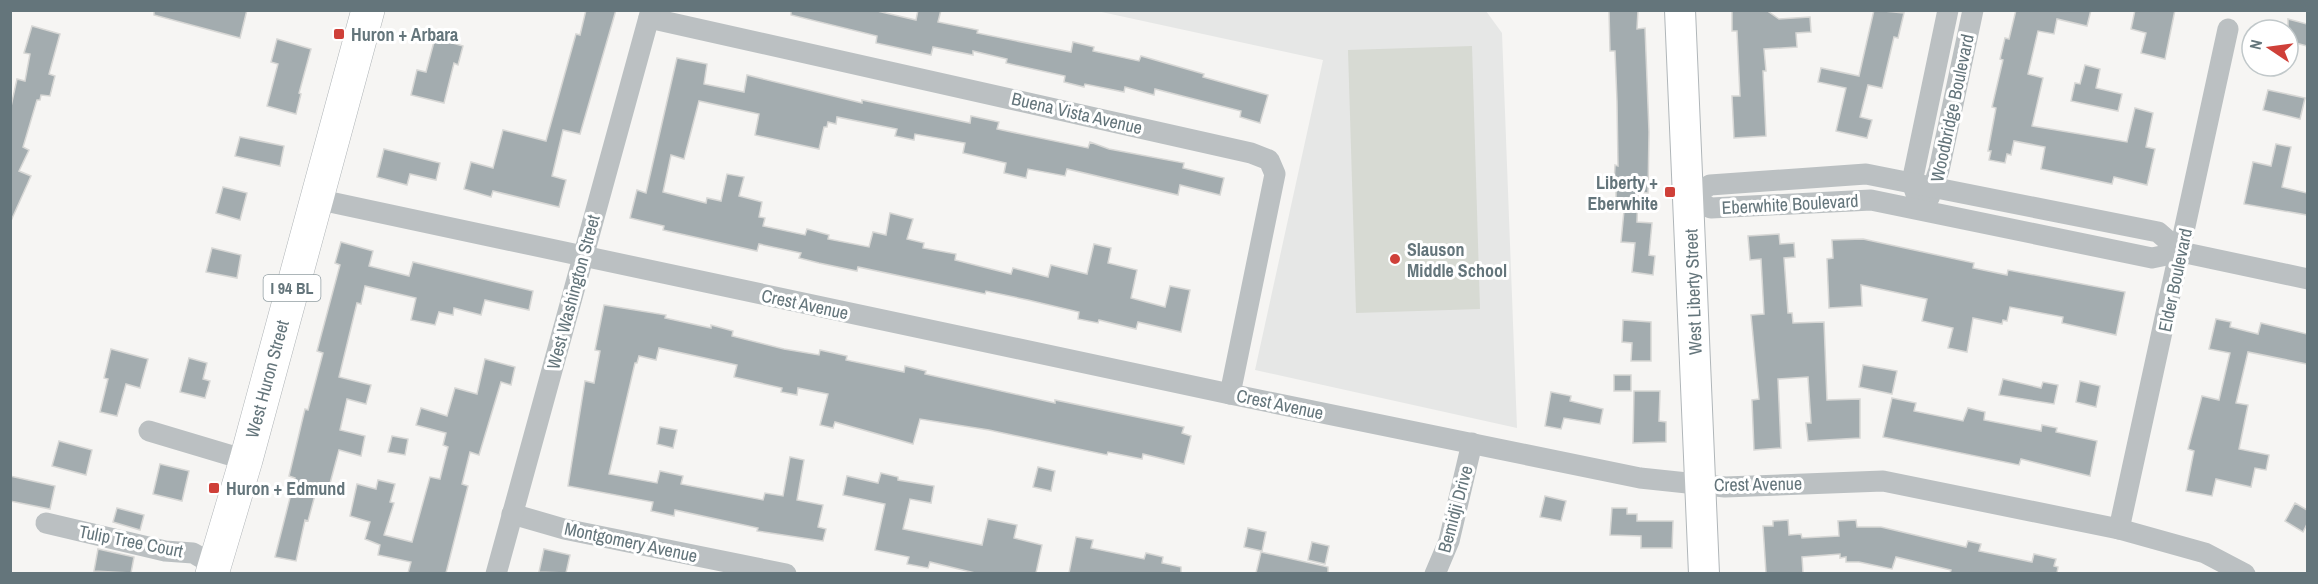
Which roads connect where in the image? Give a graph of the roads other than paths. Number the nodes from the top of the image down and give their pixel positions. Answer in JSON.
{"nodes":[{"id":1,"x":368,"y":10,"type":"edge"},
{"id":2,"x":1680,"y":10,"type":"edge"},
{"id":3,"x":1948,"y":10,"type":"edge"},
{"id":4,"x":1973,"y":10,"type":"edge"},
{"id":5,"x":650,"y":14,"type":"edge"},
{"id":6,"x":2228,"y":29,"type":"dead end"},
{"id":7,"x":1912,"y":182,"type":"junction"},
{"id":8,"x":1935,"y":187,"type":"junction"},
{"id":9,"x":316,"y":199,"type":"junction"},
{"id":10,"x":1689,"y":199,"type":"junction"},
{"id":11,"x":1922,"y":212,"type":"junction"},
{"id":12,"x":2181,"y":252,"type":"junction"},
{"id":13,"x":583,"y":257,"type":"junction"},
{"id":14,"x":2307,"y":279,"type":"edge"},
{"id":15,"x":1230,"y":394,"type":"junction"},
{"id":16,"x":149,"y":431,"type":"dead end"},
{"id":17,"x":1472,"y":443,"type":"junction"},
{"id":18,"x":246,"y":460,"type":"junction"},
{"id":19,"x":1700,"y":485,"type":"junction"},
{"id":20,"x":512,"y":514,"type":"junction"},
{"id":21,"x":46,"y":523,"type":"dead end"},
{"id":22,"x":2119,"y":529,"type":"junction"},
{"id":23,"x":213,"y":569,"type":"edge"},
{"id":24,"x":764,"y":571,"type":"edge"},
{"id":25,"x":496,"y":573,"type":"edge"},
{"id":26,"x":786,"y":573,"type":"edge"},
{"id":27,"x":1435,"y":573,"type":"edge"},
{"id":28,"x":1704,"y":573,"type":"edge"},
{"id":29,"x":2246,"y":573,"type":"edge"}],
"edges":[{"from":1,"to":9,"type":"main road","name":"West Huron Street","number":"I 94 BL"},
{"from":2,"to":10,"type":"main road","name":"West Liberty Street"},
{"from":3,"to":7,"type":"street","name":"Woodbridge Boulevard"},
{"from":4,"to":8,"type":"street","name":"Woodbridge Boulevard"},
{"from":5,"to":13,"type":"street","name":"West Washington Street"},
{"from":5,"to":15,"type":"street","name":"Buena Vista Avenue"},
{"from":6,"to":12,"type":"street","name":"Elder Boulevard"},
{"from":7,"to":8,"type":"street","name":"Eberwhite Boulevard"},
{"from":7,"to":10,"type":"street","name":"Eberwhite Boulevard"},
{"from":7,"to":11,"type":"street","name":"Woodbridge Boulevard"},
{"from":8,"to":11,"type":"street","name":"Woodbridge Boulevard"},
{"from":8,"to":12,"type":"street","name":"Eberwhite Boulevard"},
{"from":9,"to":13,"type":"street","name":"Crest Avenue"},
{"from":9,"to":18,"type":"main road","name":"West Huron Street","number":"I 94 BL"},
{"from":10,"to":11,"type":"street","name":"Eberwhite Boulevard"},
{"from":10,"to":19,"type":"main road","name":"West Liberty Street"},
{"from":11,"to":12,"type":"street","name":"Eberwhite Boulevard"},
{"from":12,"to":14,"type":"street","name":"Eberwhite Boulevard"},
{"from":12,"to":22,"type":"street","name":"Elder Boulevard"},
{"from":13,"to":15,"type":"street","name":"Crest Avenue"},
{"from":13,"to":20,"type":"street","name":"West Washington Street"},
{"from":15,"to":17,"type":"street","name":"Crest Avenue"},
{"from":16,"to":18,"type":"street"},
{"from":17,"to":19,"type":"street","name":"Crest Avenue"},
{"from":17,"to":27,"type":"street","name":"Bemidji Drive"},
{"from":18,"to":23,"type":"main road","name":"West Huron Street","number":"I 94 BL"},
{"from":19,"to":22,"type":"street","name":"Crest Avenue"},
{"from":19,"to":28,"type":"main road","name":"West Liberty Street"},
{"from":20,"to":24,"type":"street","name":"Montgomery Avenue"},
{"from":20,"to":25,"type":"street","name":"West Washington Street"},
{"from":21,"to":23,"type":"street","name":"Tulip Tree Court"},
{"from":22,"to":29,"type":"street","name":"Crest Avenue"},
{"from":24,"to":26,"type":"street","name":"Montgomery Avenue"}]}
